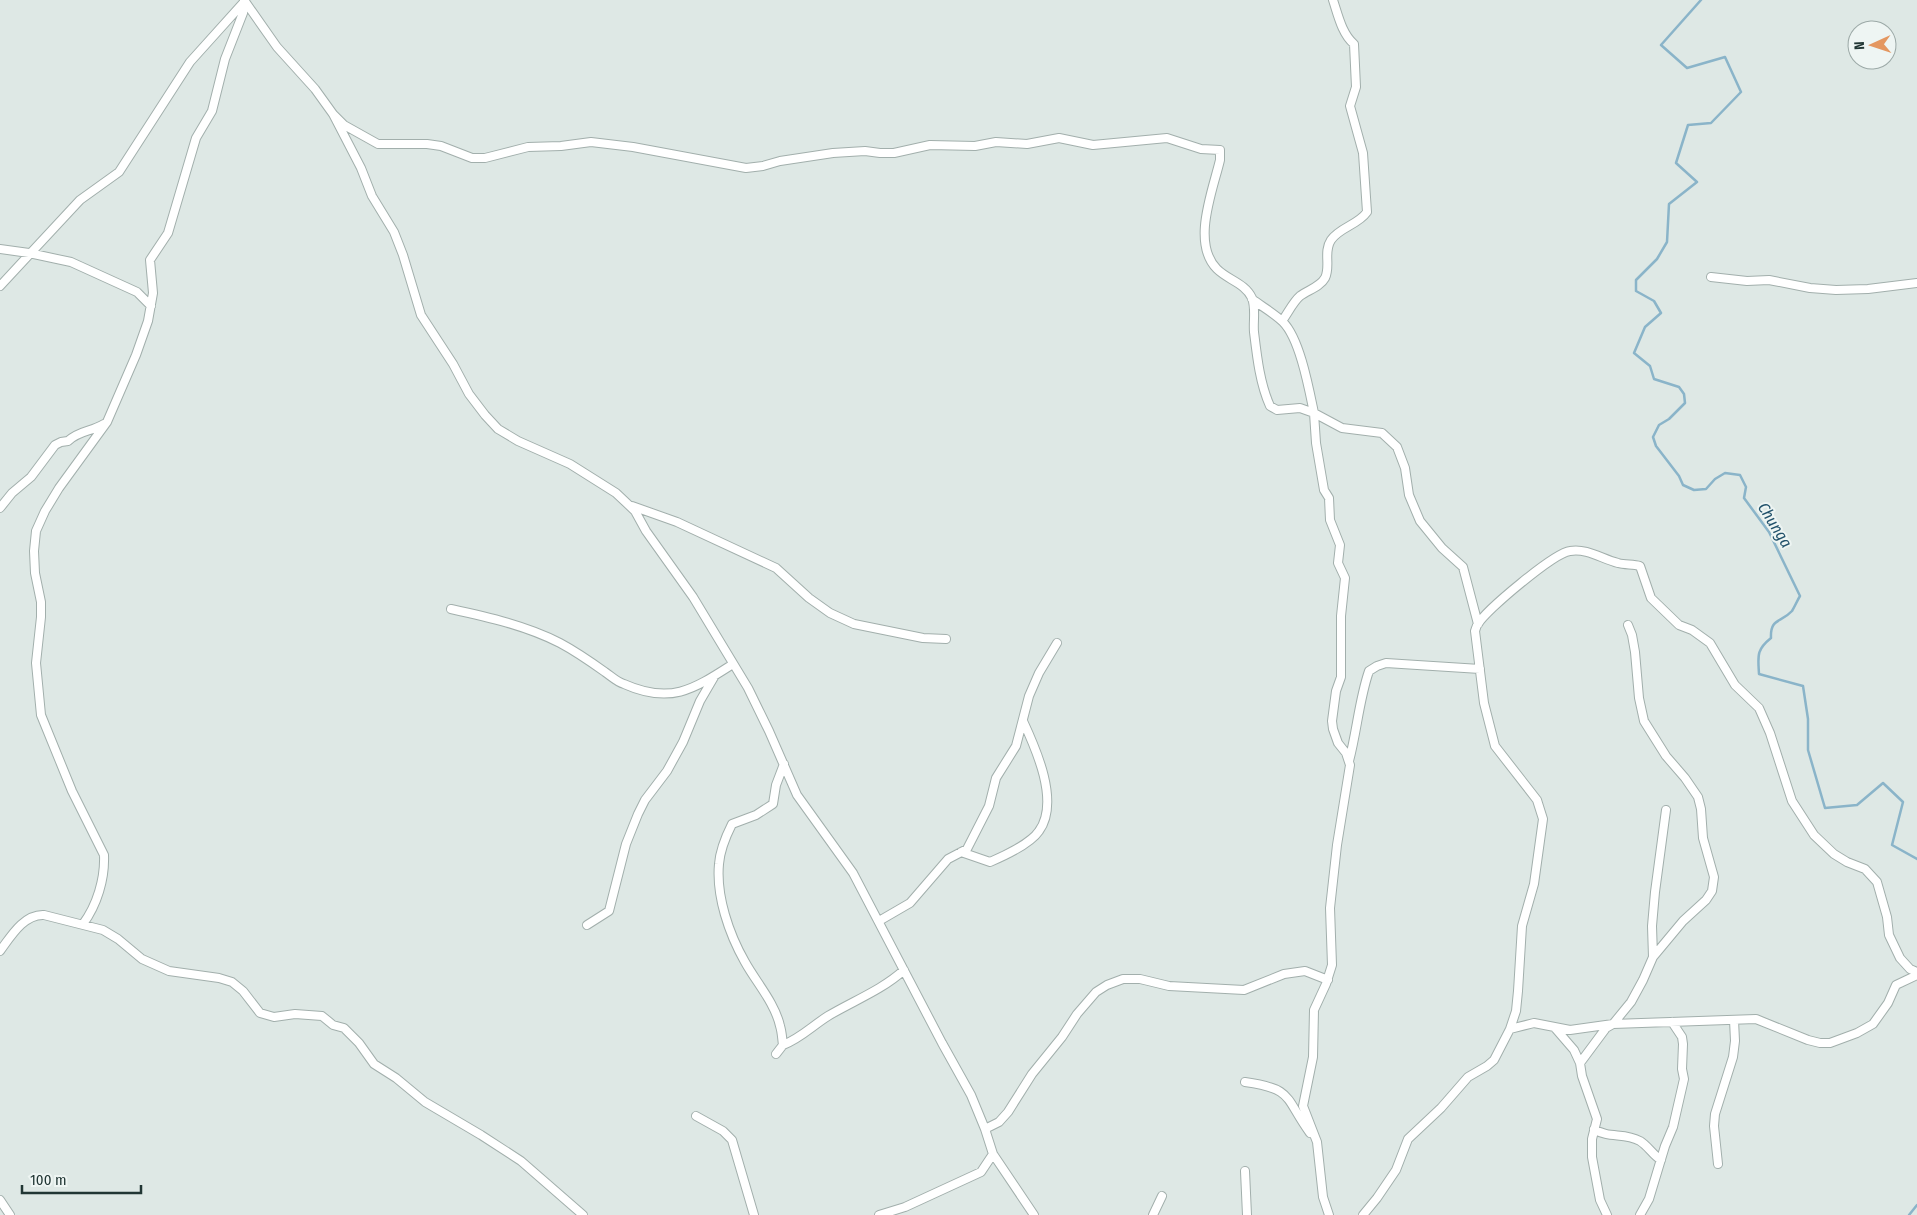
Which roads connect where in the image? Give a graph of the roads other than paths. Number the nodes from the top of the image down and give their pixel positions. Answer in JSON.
{"nodes":[{"id":1,"x":245,"y":0,"type":"edge"},
{"id":2,"x":1333,"y":0,"type":"edge"},
{"id":3,"x":333,"y":114,"type":"junction"},
{"id":4,"x":0,"y":249,"type":"edge"},
{"id":5,"x":29,"y":253,"type":"junction"},
{"id":6,"x":1710,"y":277,"type":"dead end"},
{"id":7,"x":1917,"y":283,"type":"edge"},
{"id":8,"x":0,"y":286,"type":"edge"},
{"id":9,"x":1252,"y":298,"type":"junction"},
{"id":10,"x":151,"y":306,"type":"junction"},
{"id":11,"x":1282,"y":321,"type":"junction"},
{"id":12,"x":1314,"y":412,"type":"junction"},
{"id":13,"x":106,"y":423,"type":"junction"},
{"id":14,"x":630,"y":506,"type":"junction"},
{"id":15,"x":0,"y":508,"type":"edge"},
{"id":16,"x":451,"y":609,"type":"dead end"},
{"id":17,"x":1478,"y":624,"type":"junction"},
{"id":18,"x":1628,"y":625,"type":"dead end"},
{"id":19,"x":946,"y":638,"type":"dead end"},
{"id":20,"x":1057,"y":643,"type":"dead end"},
{"id":21,"x":733,"y":664,"type":"junction"},
{"id":22,"x":1480,"y":669,"type":"junction"},
{"id":23,"x":715,"y":676,"type":"junction"},
{"id":24,"x":1022,"y":720,"type":"junction"},
{"id":25,"x":1349,"y":762,"type":"junction"},
{"id":26,"x":784,"y":764,"type":"junction"},
{"id":27,"x":1666,"y":810,"type":"dead end"},
{"id":28,"x":961,"y":852,"type":"junction"},
{"id":29,"x":879,"y":921,"type":"junction"},
{"id":30,"x":83,"y":924,"type":"junction"},
{"id":31,"x":587,"y":924,"type":"dead end"},
{"id":32,"x":0,"y":951,"type":"edge"},
{"id":33,"x":1653,"y":956,"type":"junction"},
{"id":34,"x":904,"y":970,"type":"junction"},
{"id":35,"x":1917,"y":973,"type":"edge"},
{"id":36,"x":1328,"y":980,"type":"junction"},
{"id":37,"x":1734,"y":1020,"type":"junction"},
{"id":38,"x":1672,"y":1022,"type":"junction"},
{"id":39,"x":1613,"y":1024,"type":"junction"},
{"id":40,"x":1555,"y":1028,"type":"junction"},
{"id":41,"x":1510,"y":1029,"type":"junction"},
{"id":42,"x":783,"y":1045,"type":"junction"},
{"id":43,"x":776,"y":1054,"type":"dead end"},
{"id":44,"x":1580,"y":1063,"type":"junction"},
{"id":45,"x":1245,"y":1082,"type":"dead end"},
{"id":46,"x":696,"y":1116,"type":"dead end"},
{"id":47,"x":985,"y":1129,"type":"junction"},
{"id":48,"x":1594,"y":1129,"type":"junction"},
{"id":49,"x":1316,"y":1142,"type":"junction"},
{"id":50,"x":993,"y":1154,"type":"junction"},
{"id":51,"x":1661,"y":1160,"type":"junction"},
{"id":52,"x":1718,"y":1164,"type":"dead end"},
{"id":53,"x":1245,"y":1171,"type":"dead end"},
{"id":54,"x":1162,"y":1196,"type":"dead end"},
{"id":55,"x":0,"y":1200,"type":"edge"},
{"id":56,"x":10,"y":1215,"type":"edge"},
{"id":57,"x":583,"y":1215,"type":"edge"},
{"id":58,"x":754,"y":1215,"type":"edge"},
{"id":59,"x":879,"y":1215,"type":"edge"},
{"id":60,"x":1034,"y":1215,"type":"edge"},
{"id":61,"x":1153,"y":1215,"type":"edge"},
{"id":62,"x":1246,"y":1215,"type":"edge"},
{"id":63,"x":1329,"y":1215,"type":"edge"},
{"id":64,"x":1363,"y":1215,"type":"edge"},
{"id":65,"x":1607,"y":1215,"type":"edge"},
{"id":66,"x":1640,"y":1215,"type":"edge"}],
"edges":[{"from":1,"to":3,"type":"street"},
{"from":1,"to":5,"type":"street"},
{"from":1,"to":10,"type":"street"},
{"from":2,"to":11,"type":"street"},
{"from":3,"to":9,"type":"street"},
{"from":3,"to":14,"type":"street"},
{"from":4,"to":5,"type":"street"},
{"from":5,"to":8,"type":"street"},
{"from":5,"to":10,"type":"street"},
{"from":6,"to":7,"type":"street"},
{"from":9,"to":11,"type":"street"},
{"from":9,"to":12,"type":"street"},
{"from":10,"to":13,"type":"street"},
{"from":11,"to":12,"type":"street"},
{"from":12,"to":17,"type":"street"},
{"from":12,"to":25,"type":"street"},
{"from":13,"to":15,"type":"street"},
{"from":13,"to":30,"type":"street"},
{"from":14,"to":19,"type":"street"},
{"from":14,"to":21,"type":"street"},
{"from":16,"to":23,"type":"street"},
{"from":17,"to":22,"type":"street"},
{"from":17,"to":35,"type":"street"},
{"from":18,"to":33,"type":"street"},
{"from":20,"to":24,"type":"street"},
{"from":21,"to":23,"type":"street"},
{"from":21,"to":26,"type":"street"},
{"from":22,"to":25,"type":"street"},
{"from":22,"to":41,"type":"street"},
{"from":23,"to":31,"type":"street"},
{"from":24,"to":28,"type":"street"},
{"from":24,"to":28,"type":"street"},
{"from":25,"to":36,"type":"street"},
{"from":26,"to":29,"type":"street"},
{"from":26,"to":42,"type":"street"},
{"from":27,"to":33,"type":"street"},
{"from":28,"to":29,"type":"street"},
{"from":29,"to":34,"type":"street"},
{"from":30,"to":32,"type":"street"},
{"from":30,"to":57,"type":"street"},
{"from":33,"to":39,"type":"street"},
{"from":34,"to":42,"type":"street"},
{"from":34,"to":47,"type":"street"},
{"from":35,"to":37,"type":"street"},
{"from":36,"to":47,"type":"street"},
{"from":36,"to":49,"type":"street"},
{"from":37,"to":38,"type":"street"},
{"from":37,"to":52,"type":"street"},
{"from":38,"to":39,"type":"street"},
{"from":38,"to":51,"type":"street"},
{"from":39,"to":40,"type":"street"},
{"from":39,"to":44,"type":"street"},
{"from":40,"to":41,"type":"street"},
{"from":40,"to":44,"type":"street"},
{"from":41,"to":64,"type":"street"},
{"from":42,"to":43,"type":"street"},
{"from":44,"to":48,"type":"street"},
{"from":45,"to":49,"type":"street"},
{"from":46,"to":58,"type":"street"},
{"from":47,"to":50,"type":"street"},
{"from":48,"to":51,"type":"street"},
{"from":48,"to":65,"type":"street"},
{"from":49,"to":63,"type":"street"},
{"from":50,"to":59,"type":"street"},
{"from":50,"to":60,"type":"street"},
{"from":51,"to":66,"type":"street"},
{"from":53,"to":62,"type":"street"},
{"from":54,"to":61,"type":"street"},
{"from":55,"to":56,"type":"street"}]}
